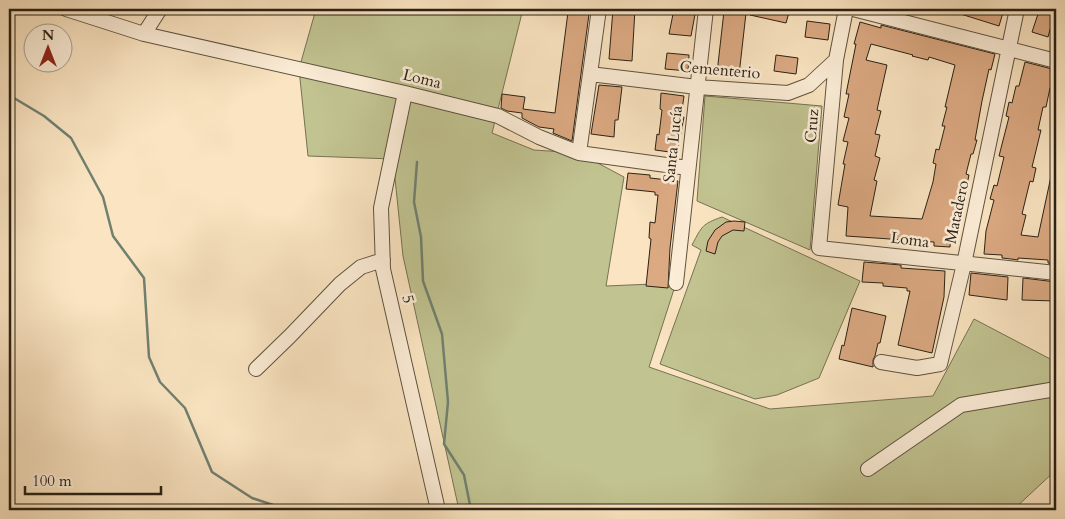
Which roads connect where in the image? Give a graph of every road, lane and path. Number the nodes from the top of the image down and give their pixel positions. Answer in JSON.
{"nodes":[{"id":1,"x":66,"y":9,"type":"edge"},
{"id":2,"x":599,"y":9,"type":"edge"},
{"id":3,"x":706,"y":9,"type":"edge"},
{"id":4,"x":846,"y":9,"type":"edge"},
{"id":5,"x":853,"y":9,"type":"edge"},
{"id":6,"x":1017,"y":9,"type":"edge"},
{"id":7,"x":160,"y":10,"type":"edge"},
{"id":8,"x":144,"y":34,"type":"junction"},
{"id":9,"x":1009,"y":49,"type":"junction"},
{"id":10,"x":836,"y":60,"type":"junction"},
{"id":11,"x":1056,"y":61,"type":"edge"},
{"id":12,"x":590,"y":74,"type":"junction"},
{"id":13,"x":697,"y":87,"type":"junction"},
{"id":14,"x":405,"y":93,"type":"junction"},
{"id":15,"x":579,"y":153,"type":"junction"},
{"id":16,"x":688,"y":168,"type":"junction"},
{"id":17,"x":819,"y":248,"type":"joint"},
{"id":18,"x":383,"y":260,"type":"junction"},
{"id":19,"x":964,"y":264,"type":"junction"},
{"id":20,"x":1056,"y":273,"type":"edge"},
{"id":21,"x":676,"y":283,"type":"dead end"},
{"id":22,"x":881,"y":362,"type":"dead end"},
{"id":23,"x":256,"y":369,"type":"dead end"},
{"id":24,"x":1056,"y":389,"type":"edge"},
{"id":25,"x":868,"y":469,"type":"dead end"},
{"id":26,"x":438,"y":510,"type":"edge"}],
"edges":[{"from":1,"to":8,"type":"street","name":"Loma"},
{"from":2,"to":12,"type":"street"},
{"from":3,"to":13,"type":"street","name":"Santa Lucía"},
{"from":4,"to":10,"type":"street","name":"Cruz"},
{"from":5,"to":9,"type":"street"},
{"from":6,"to":9,"type":"street","name":"Matadero"},
{"from":7,"to":8,"type":"street"},
{"from":8,"to":14,"type":"street","name":"Loma"},
{"from":9,"to":11,"type":"street"},
{"from":9,"to":19,"type":"street","name":"Matadero"},
{"from":10,"to":13,"type":"street","name":"Cementerio"},
{"from":10,"to":17,"type":"street","name":"Cruz"},
{"from":12,"to":13,"type":"street","name":"Cementerio"},
{"from":12,"to":15,"type":"street"},
{"from":13,"to":16,"type":"street","name":"Santa Lucía"},
{"from":14,"to":15,"type":"street","name":"Loma"},
{"from":14,"to":18,"type":"street","name":"5"},
{"from":15,"to":16,"type":"street","name":"Loma"},
{"from":16,"to":21,"type":"street","name":"Santa Lucía"},
{"from":17,"to":19,"type":"street","name":"Loma"},
{"from":18,"to":23,"type":"street"},
{"from":18,"to":26,"type":"street","name":"5"},
{"from":19,"to":20,"type":"street","name":"Loma"},
{"from":19,"to":22,"type":"street","name":"Matadero"},
{"from":24,"to":25,"type":"street"}]}
